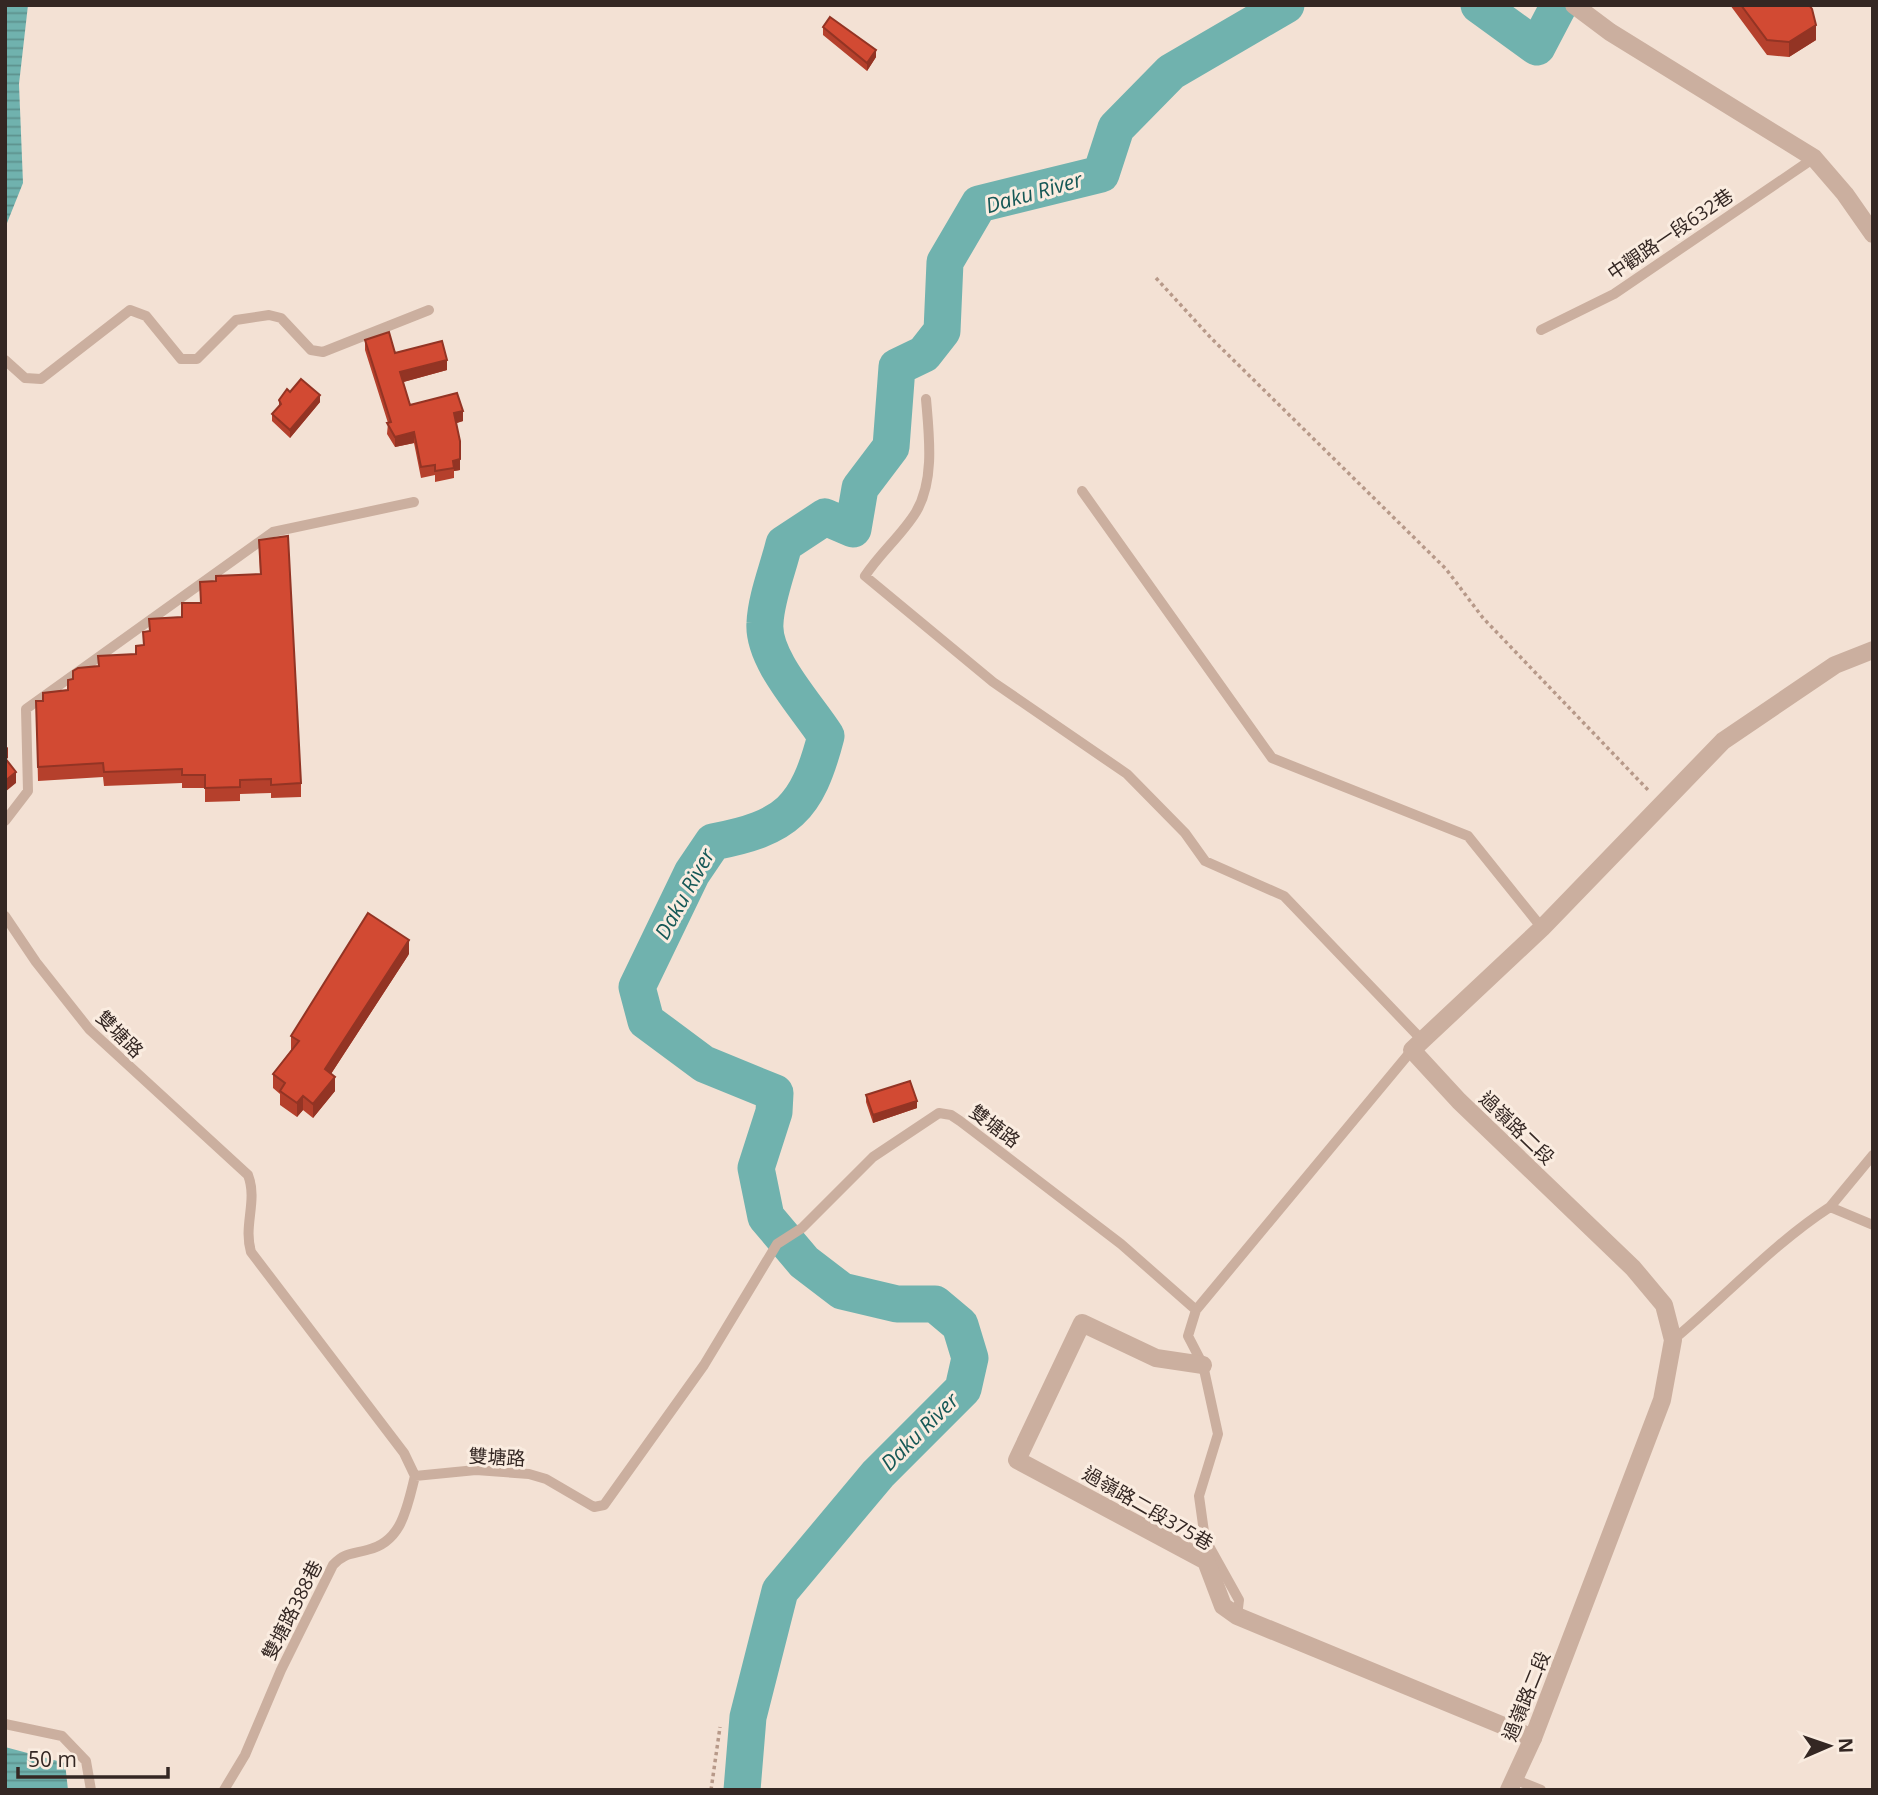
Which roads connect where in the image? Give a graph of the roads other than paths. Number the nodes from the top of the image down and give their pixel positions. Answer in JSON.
{"nodes":[{"id":1,"x":1574,"y":5,"type":"edge"},
{"id":2,"x":1814,"y":158,"type":"junction"},
{"id":3,"x":1873,"y":233,"type":"edge"},
{"id":4,"x":429,"y":310,"type":"dead end"},
{"id":5,"x":1541,"y":330,"type":"dead end"},
{"id":6,"x":5,"y":360,"type":"edge"},
{"id":7,"x":926,"y":400,"type":"dead end"},
{"id":8,"x":1082,"y":491,"type":"dead end"},
{"id":9,"x":414,"y":502,"type":"dead end"},
{"id":10,"x":1873,"y":650,"type":"edge"},
{"id":11,"x":5,"y":821,"type":"edge"},
{"id":12,"x":5,"y":916,"type":"edge"},
{"id":13,"x":1542,"y":928,"type":"junction"},
{"id":14,"x":1417,"y":1045,"type":"junction"},
{"id":15,"x":1873,"y":1155,"type":"edge"},
{"id":16,"x":1830,"y":1207,"type":"junction"},
{"id":17,"x":1873,"y":1225,"type":"edge"},
{"id":18,"x":1196,"y":1310,"type":"junction"},
{"id":19,"x":1673,"y":1340,"type":"junction"},
{"id":20,"x":1203,"y":1364,"type":"junction"},
{"id":21,"x":415,"y":1476,"type":"junction"},
{"id":22,"x":1237,"y":1616,"type":"junction"},
{"id":23,"x":5,"y":1724,"type":"edge"},
{"id":24,"x":1532,"y":1738,"type":"junction"},
{"id":25,"x":1512,"y":1784,"type":"edge"},
{"id":26,"x":91,"y":1790,"type":"edge"},
{"id":27,"x":223,"y":1790,"type":"edge"},
{"id":28,"x":1541,"y":1790,"type":"edge"}],
"edges":[{"from":1,"to":2,"type":"street"},
{"from":2,"to":3,"type":"street"},
{"from":2,"to":5,"type":"lane","name":"中觀路一段632巷"},
{"from":4,"to":6,"type":"lane"},
{"from":7,"to":14,"type":"lane"},
{"from":8,"to":13,"type":"lane"},
{"from":9,"to":11,"type":"lane"},
{"from":10,"to":13,"type":"street"},
{"from":12,"to":21,"type":"lane","name":"雙塘路"},
{"from":13,"to":14,"type":"street"},
{"from":14,"to":18,"type":"lane"},
{"from":14,"to":19,"type":"street","name":"過嶺路二段"},
{"from":15,"to":16,"type":"lane"},
{"from":16,"to":17,"type":"lane"},
{"from":16,"to":19,"type":"lane"},
{"from":18,"to":20,"type":"lane"},
{"from":18,"to":21,"type":"lane","name":"雙塘路"},
{"from":19,"to":24,"type":"street","name":"過嶺路二段"},
{"from":20,"to":22,"type":"lane"},
{"from":20,"to":22,"type":"street","name":"過嶺路二段375巷"},
{"from":21,"to":27,"type":"lane","name":"雙塘路388巷"},
{"from":22,"to":24,"type":"street"},
{"from":23,"to":26,"type":"lane"},
{"from":24,"to":25,"type":"street","name":"過嶺路二段"},
{"from":25,"to":28,"type":"lane"}]}
